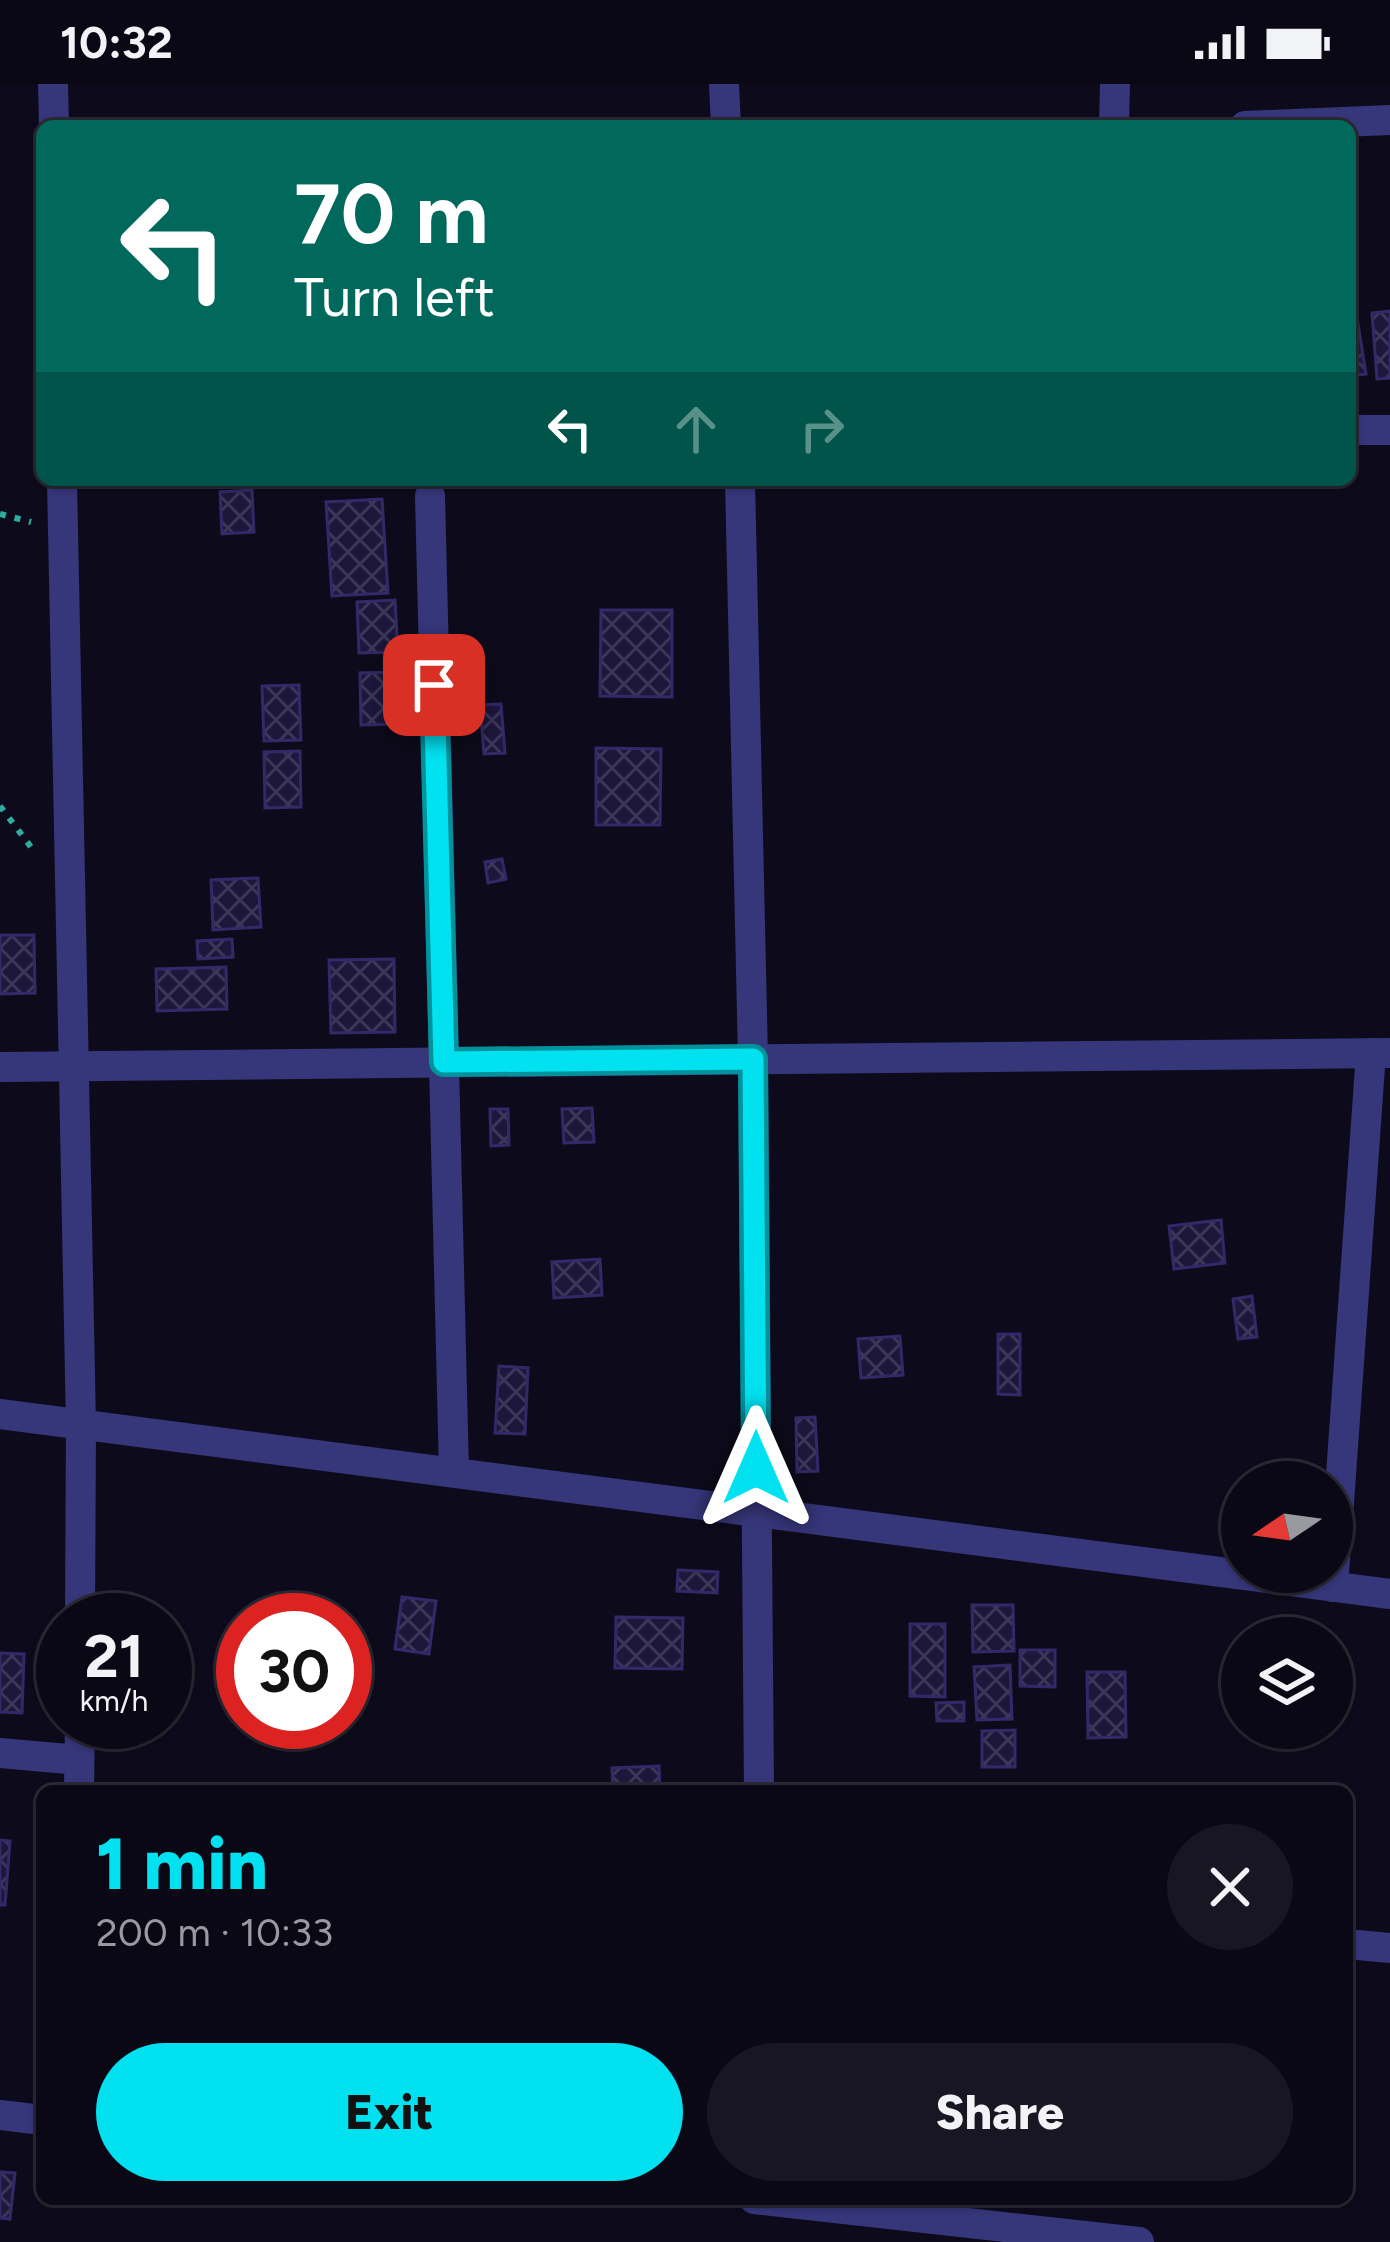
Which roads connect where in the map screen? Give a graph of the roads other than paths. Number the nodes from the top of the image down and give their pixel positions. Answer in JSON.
{"nodes":[{"id":1,"x":53,"y":84,"type":"edge"},
{"id":2,"x":724,"y":84,"type":"edge"},
{"id":3,"x":1115,"y":84,"type":"edge"},
{"id":4,"x":54,"y":120,"type":"edge"},
{"id":5,"x":726,"y":120,"type":"edge"},
{"id":6,"x":1114,"y":120,"type":"edge"},
{"id":7,"x":1390,"y":120,"type":"edge"},
{"id":8,"x":1356,"y":121,"type":"edge"},
{"id":9,"x":1356,"y":430,"type":"edge"},
{"id":10,"x":1390,"y":430,"type":"edge"},
{"id":11,"x":62,"y":486,"type":"edge"},
{"id":12,"x":740,"y":486,"type":"edge"},
{"id":13,"x":430,"y":496,"type":"dead end"},
{"id":14,"x":1381,"y":1053,"type":"edge"},
{"id":15,"x":753,"y":1059,"type":"junction"},
{"id":16,"x":444,"y":1062,"type":"junction"},
{"id":17,"x":0,"y":1066,"type":"edge"},
{"id":18,"x":74,"y":1066,"type":"junction"},
{"id":19,"x":0,"y":1414,"type":"edge"},
{"id":20,"x":81,"y":1425,"type":"junction"},
{"id":21,"x":1345,"y":1461,"type":"edge"},
{"id":22,"x":454,"y":1472,"type":"junction"},
{"id":23,"x":757,"y":1513,"type":"junction"},
{"id":24,"x":1221,"y":1573,"type":"edge"},
{"id":25,"x":1353,"y":1589,"type":"edge"},
{"id":26,"x":80,"y":1593,"type":"edge"},
{"id":27,"x":1390,"y":1594,"type":"edge"},
{"id":28,"x":0,"y":1753,"type":"edge"},
{"id":29,"x":79,"y":1776,"type":"edge"},
{"id":30,"x":759,"y":1785,"type":"edge"},
{"id":31,"x":1353,"y":1944,"type":"edge"},
{"id":32,"x":1390,"y":1948,"type":"edge"},
{"id":33,"x":0,"y":2116,"type":"edge"},
{"id":34,"x":36,"y":2119,"type":"edge"},
{"id":35,"x":812,"y":2205,"type":"edge"},
{"id":36,"x":1139,"y":2242,"type":"edge"}],
"edges":[{"from":1,"to":4,"type":"street"},
{"from":2,"to":5,"type":"street"},
{"from":3,"to":6,"type":"street"},
{"from":7,"to":8,"type":"street"},
{"from":9,"to":10,"type":"street"},
{"from":11,"to":18,"type":"street"},
{"from":12,"to":15,"type":"street"},
{"from":13,"to":16,"type":"street"},
{"from":14,"to":15,"type":"street"},
{"from":14,"to":21,"type":"street"},
{"from":15,"to":16,"type":"street"},
{"from":15,"to":23,"type":"street"},
{"from":16,"to":18,"type":"street"},
{"from":16,"to":22,"type":"street"},
{"from":17,"to":18,"type":"street"},
{"from":18,"to":20,"type":"street"},
{"from":19,"to":20,"type":"street"},
{"from":20,"to":22,"type":"street"},
{"from":20,"to":26,"type":"street"},
{"from":22,"to":23,"type":"street"},
{"from":23,"to":24,"type":"street"},
{"from":23,"to":30,"type":"street"},
{"from":25,"to":27,"type":"street"},
{"from":28,"to":29,"type":"street"},
{"from":31,"to":32,"type":"street"},
{"from":33,"to":34,"type":"street"},
{"from":35,"to":36,"type":"street"}]}
